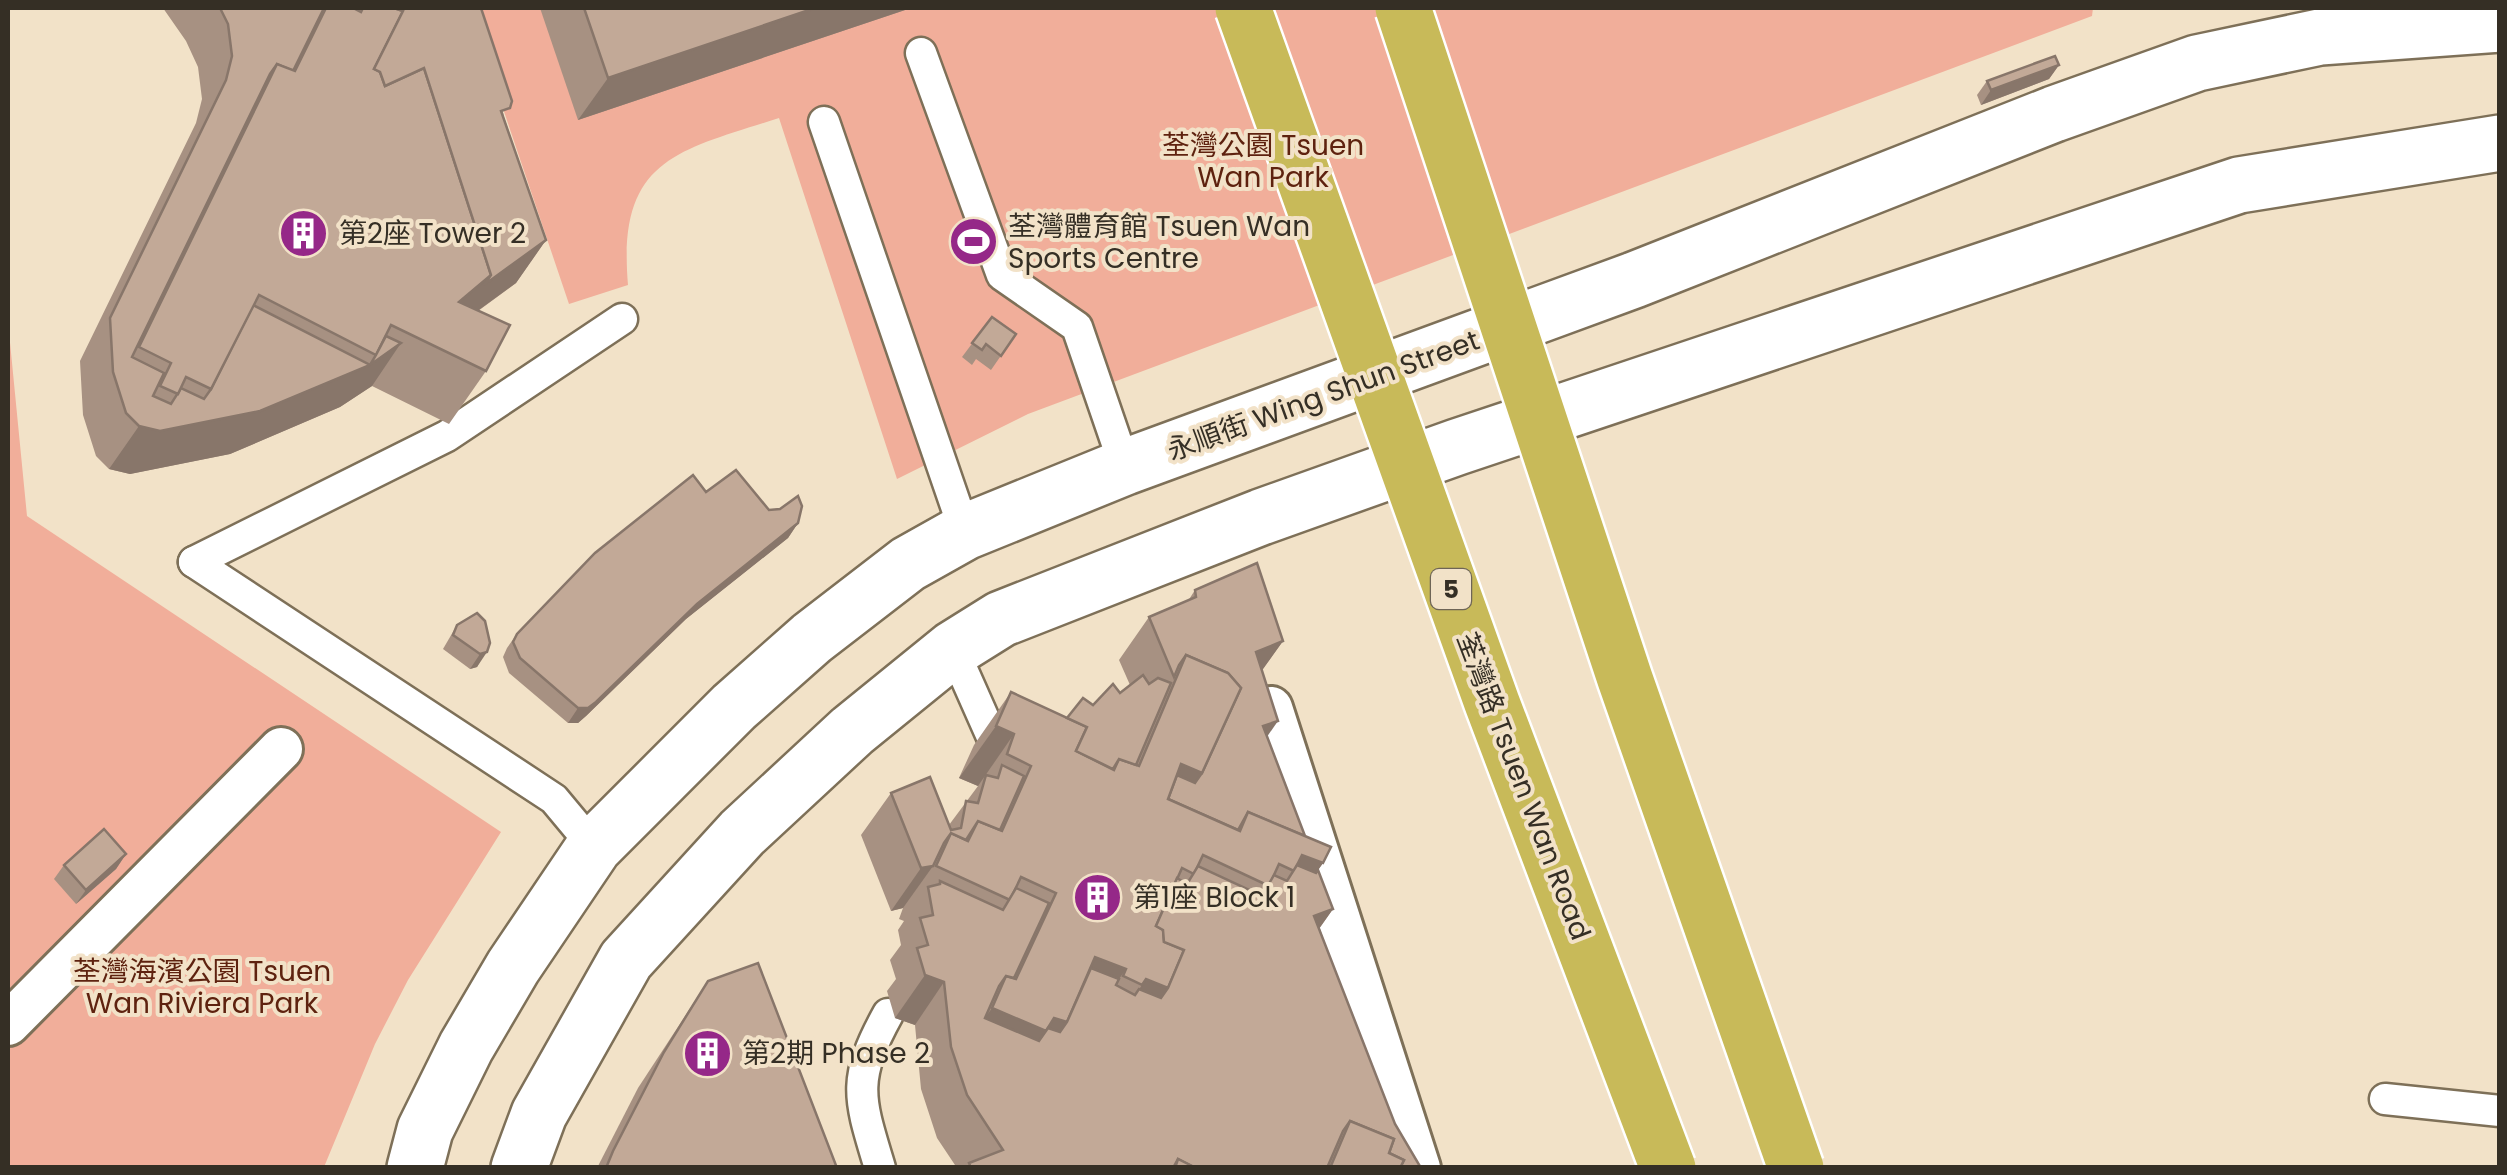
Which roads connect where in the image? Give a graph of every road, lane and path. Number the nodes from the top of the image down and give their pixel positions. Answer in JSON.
{"nodes":[{"id":1,"x":1243,"y":8,"type":"edge"},
{"id":2,"x":1403,"y":8,"type":"edge"},
{"id":3,"x":2500,"y":24,"type":"edge"},
{"id":4,"x":921,"y":53,"type":"dead end"},
{"id":5,"x":824,"y":122,"type":"dead end"},
{"id":6,"x":2500,"y":143,"type":"edge"},
{"id":7,"x":622,"y":319,"type":"dead end"},
{"id":8,"x":1125,"y":467,"type":"junction"},
{"id":9,"x":965,"y":532,"type":"junction"},
{"id":10,"x":953,"y":649,"type":"junction"},
{"id":11,"x":1271,"y":708,"type":"edge"},
{"id":12,"x":996,"y":746,"type":"edge"},
{"id":13,"x":281,"y":749,"type":"dead end"},
{"id":14,"x":594,"y":847,"type":"junction"},
{"id":15,"x":888,"y":1014,"type":"dead end"},
{"id":16,"x":8,"y":1024,"type":"edge"},
{"id":17,"x":2385,"y":1099,"type":"dead end"},
{"id":18,"x":2500,"y":1111,"type":"edge"},
{"id":19,"x":414,"y":1168,"type":"edge"},
{"id":20,"x":519,"y":1168,"type":"edge"},
{"id":21,"x":880,"y":1168,"type":"edge"},
{"id":22,"x":1419,"y":1168,"type":"edge"},
{"id":23,"x":1668,"y":1168,"type":"edge"},
{"id":24,"x":1796,"y":1168,"type":"edge"}],
"edges":[{"from":1,"to":23,"type":"highway","name":"荃灣路 Tsuen Wan Road","number":"5","bridge":true},
{"from":2,"to":24,"type":"highway","bridge":true},
{"from":3,"to":8,"type":"street","name":"永順街 Wing Shun Street"},
{"from":4,"to":8,"type":"lane"},
{"from":5,"to":9,"type":"lane"},
{"from":6,"to":10,"type":"street"},
{"from":7,"to":14,"type":"lane"},
{"from":8,"to":9,"type":"street","name":"永順街 Wing Shun Street"},
{"from":9,"to":14,"type":"street","name":"永順街 Wing Shun Street"},
{"from":10,"to":12,"type":"lane"},
{"from":10,"to":20,"type":"street"},
{"from":11,"to":22,"type":"street"},
{"from":13,"to":16,"type":"street"},
{"from":14,"to":19,"type":"street","name":"永順街 Wing Shun Street"},
{"from":15,"to":21,"type":"lane"},
{"from":17,"to":18,"type":"lane"}]}
